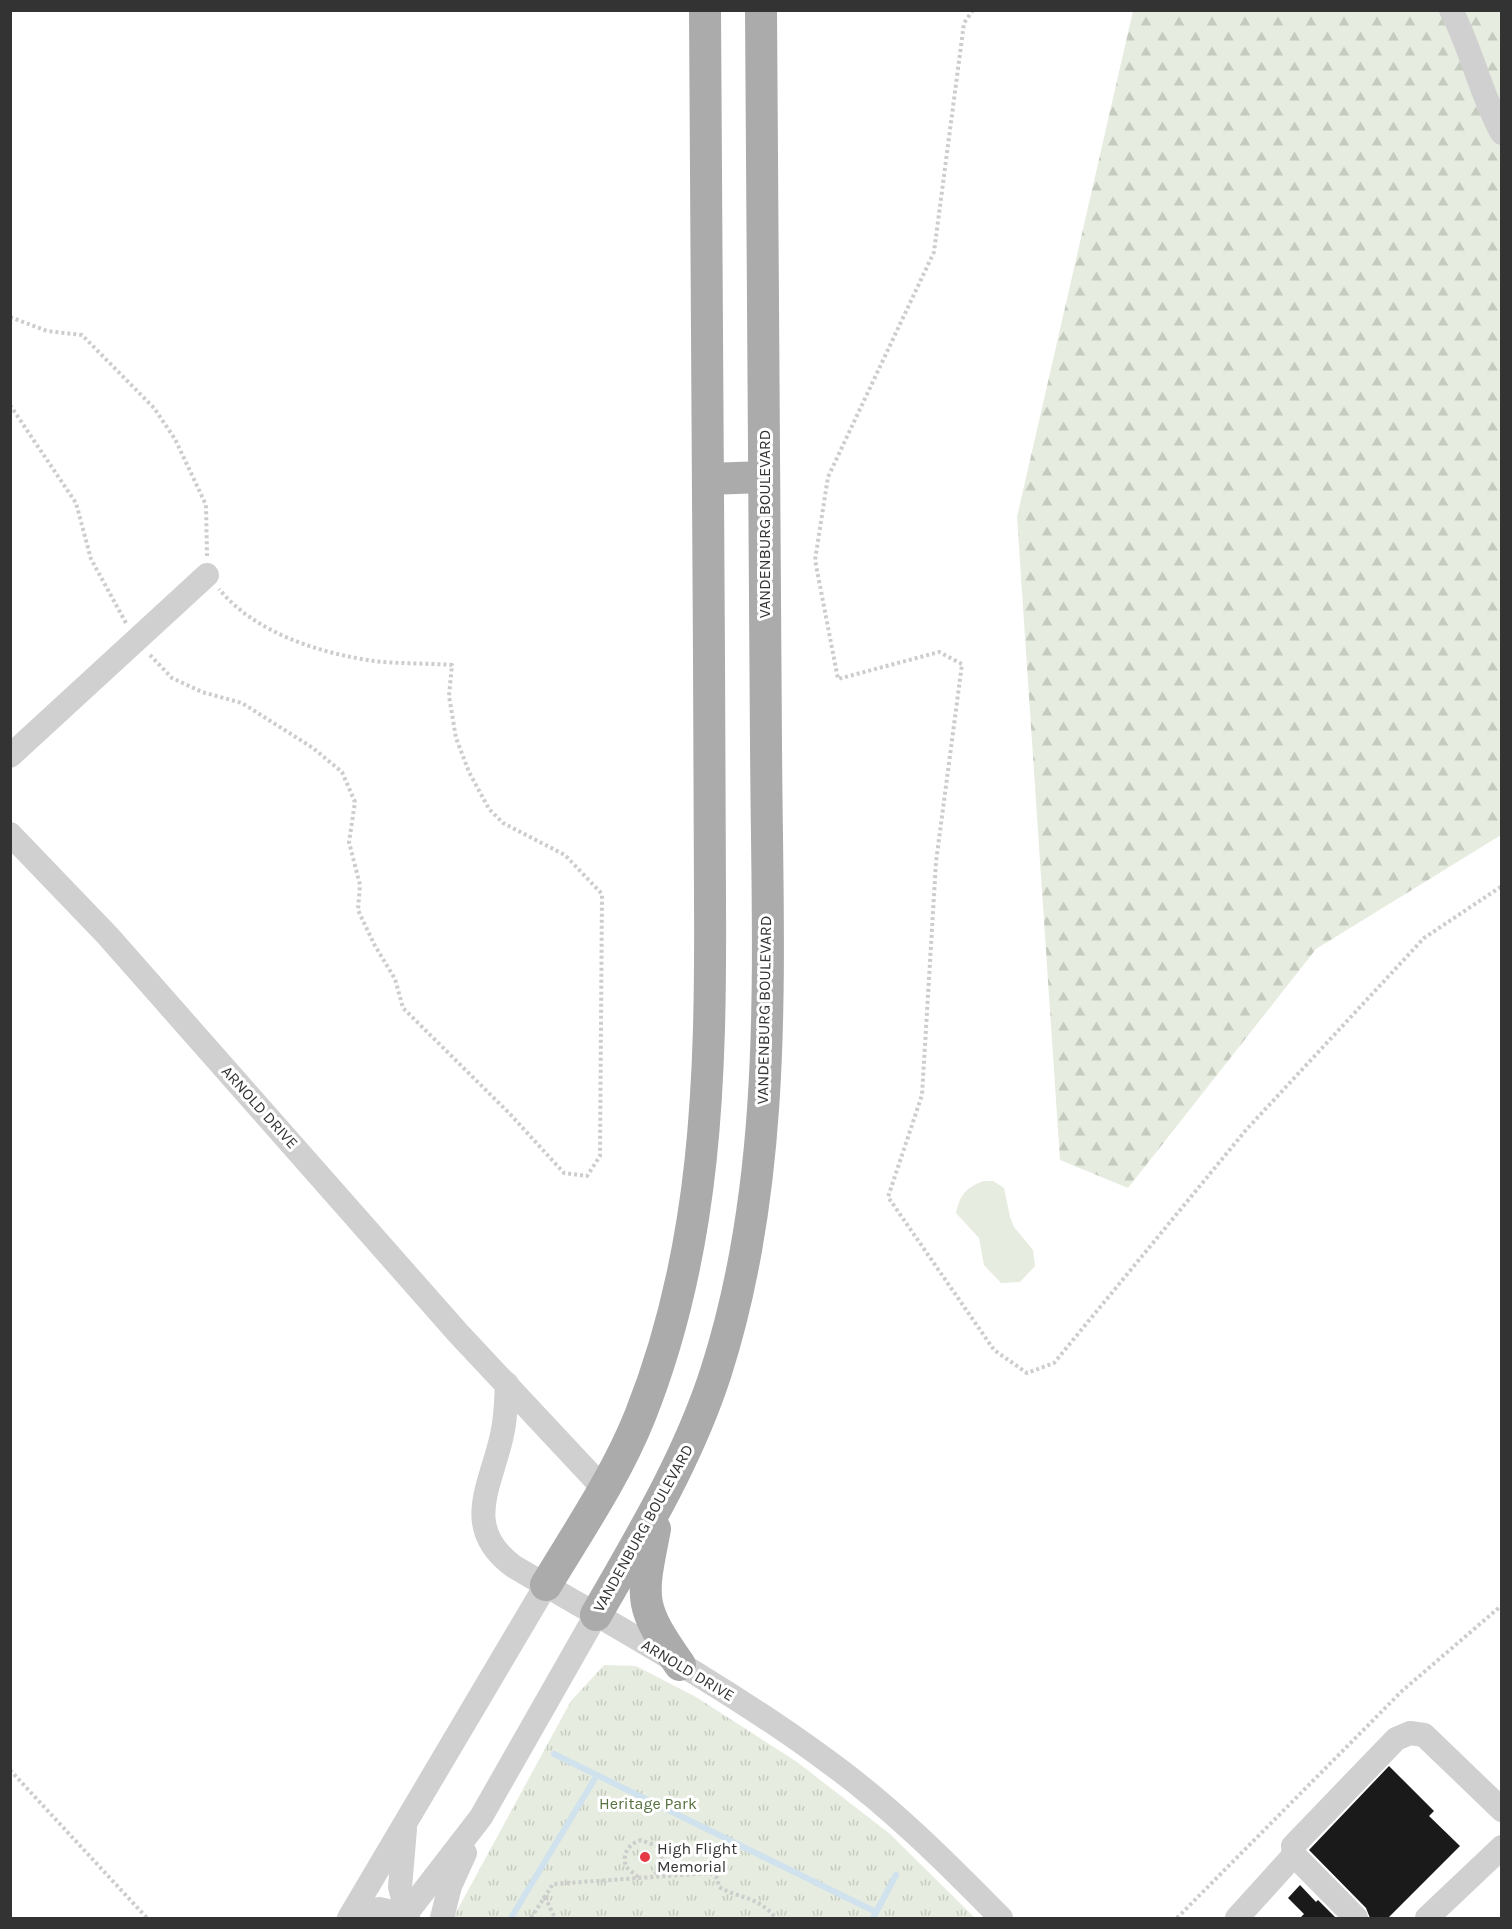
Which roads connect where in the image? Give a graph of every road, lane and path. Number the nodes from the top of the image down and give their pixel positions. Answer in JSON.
{"nodes":[{"id":1,"x":705,"y":10,"type":"edge"},
{"id":2,"x":761,"y":10,"type":"edge"},
{"id":3,"x":973,"y":10,"type":"edge"},
{"id":4,"x":1451,"y":10,"type":"edge"},
{"id":5,"x":1502,"y":133,"type":"edge"},
{"id":6,"x":10,"y":317,"type":"edge"},
{"id":7,"x":10,"y":405,"type":"edge"},
{"id":8,"x":764,"y":477,"type":"junction"},
{"id":9,"x":708,"y":479,"type":"junction"},
{"id":10,"x":207,"y":575,"type":"junction"},
{"id":11,"x":136,"y":641,"type":"junction"},
{"id":12,"x":10,"y":756,"type":"edge"},
{"id":13,"x":10,"y":834,"type":"edge"},
{"id":14,"x":1502,"y":886,"type":"edge"},
{"id":15,"x":507,"y":1384,"type":"junction"},
{"id":16,"x":604,"y":1489,"type":"junction"},
{"id":17,"x":660,"y":1504,"type":"junction"},
{"id":18,"x":546,"y":1586,"type":"junction"},
{"id":19,"x":1502,"y":1605,"type":"edge"},
{"id":20,"x":596,"y":1615,"type":"junction"},
{"id":21,"x":680,"y":1665,"type":"junction"},
{"id":22,"x":10,"y":1770,"type":"edge"},
{"id":23,"x":1502,"y":1810,"type":"edge"},
{"id":24,"x":481,"y":1817,"type":"junction"},
{"id":25,"x":407,"y":1819,"type":"junction"},
{"id":26,"x":1502,"y":1847,"type":"edge"},
{"id":27,"x":1294,"y":1855,"type":"junction"},
{"id":28,"x":642,"y":1878,"type":"junction"},
{"id":29,"x":648,"y":1878,"type":"junction"},
{"id":30,"x":544,"y":1896,"type":"junction"},
{"id":31,"x":406,"y":1917,"type":"edge"},
{"id":32,"x":147,"y":1918,"type":"edge"},
{"id":33,"x":350,"y":1918,"type":"edge"},
{"id":34,"x":442,"y":1918,"type":"edge"},
{"id":35,"x":531,"y":1918,"type":"edge"},
{"id":36,"x":555,"y":1918,"type":"edge"},
{"id":37,"x":776,"y":1918,"type":"edge"},
{"id":38,"x":1001,"y":1918,"type":"edge"},
{"id":39,"x":1177,"y":1918,"type":"edge"},
{"id":40,"x":1237,"y":1918,"type":"edge"},
{"id":41,"x":1356,"y":1918,"type":"edge"},
{"id":42,"x":1427,"y":1918,"type":"edge"}],
"edges":[{"from":1,"to":9,"type":"main road"},
{"from":2,"to":8,"type":"main road","name":"VANDENBURG BOULEVARD"},
{"from":3,"to":14,"type":"path"},
{"from":4,"to":5,"type":"street"},
{"from":6,"to":10,"type":"path"},
{"from":7,"to":11,"type":"path"},
{"from":8,"to":9,"type":"main road"},
{"from":8,"to":17,"type":"main road","name":"VANDENBURG BOULEVARD"},
{"from":9,"to":16,"type":"main road"},
{"from":10,"to":11,"type":"street"},
{"from":10,"to":11,"type":"path"},
{"from":11,"to":12,"type":"street"},
{"from":13,"to":15,"type":"street","name":"ARNOLD DRIVE"},
{"from":15,"to":16,"type":"street","name":"ARNOLD DRIVE"},
{"from":15,"to":18,"type":"street","name":"ARNOLD DRIVE"},
{"from":16,"to":18,"type":"main road"},
{"from":17,"to":20,"type":"main road","name":"VANDENBURG BOULEVARD"},
{"from":17,"to":21,"type":"main road"},
{"from":18,"to":20,"type":"street","name":"ARNOLD DRIVE"},
{"from":18,"to":25,"type":"street"},
{"from":19,"to":39,"type":"path"},
{"from":20,"to":21,"type":"street","name":"ARNOLD DRIVE"},
{"from":20,"to":24,"type":"street","name":"VANDENBURG BOULEVARD"},
{"from":21,"to":38,"type":"street","name":"ARNOLD DRIVE"},
{"from":22,"to":32,"type":"path"},
{"from":23,"to":27,"type":"street"},
{"from":24,"to":31,"type":"street","name":"VANDENBURG BOULEVARD"},
{"from":24,"to":34,"type":"street"},
{"from":25,"to":31,"type":"street"},
{"from":25,"to":33,"type":"street"},
{"from":26,"to":42,"type":"street"},
{"from":27,"to":40,"type":"street"},
{"from":27,"to":41,"type":"street"},
{"from":28,"to":29,"type":"path"},
{"from":28,"to":29,"type":"path"},
{"from":28,"to":30,"type":"path"},
{"from":29,"to":37,"type":"path"},
{"from":30,"to":35,"type":"path"},
{"from":30,"to":36,"type":"path"},
{"from":31,"to":33,"type":"street"}]}
